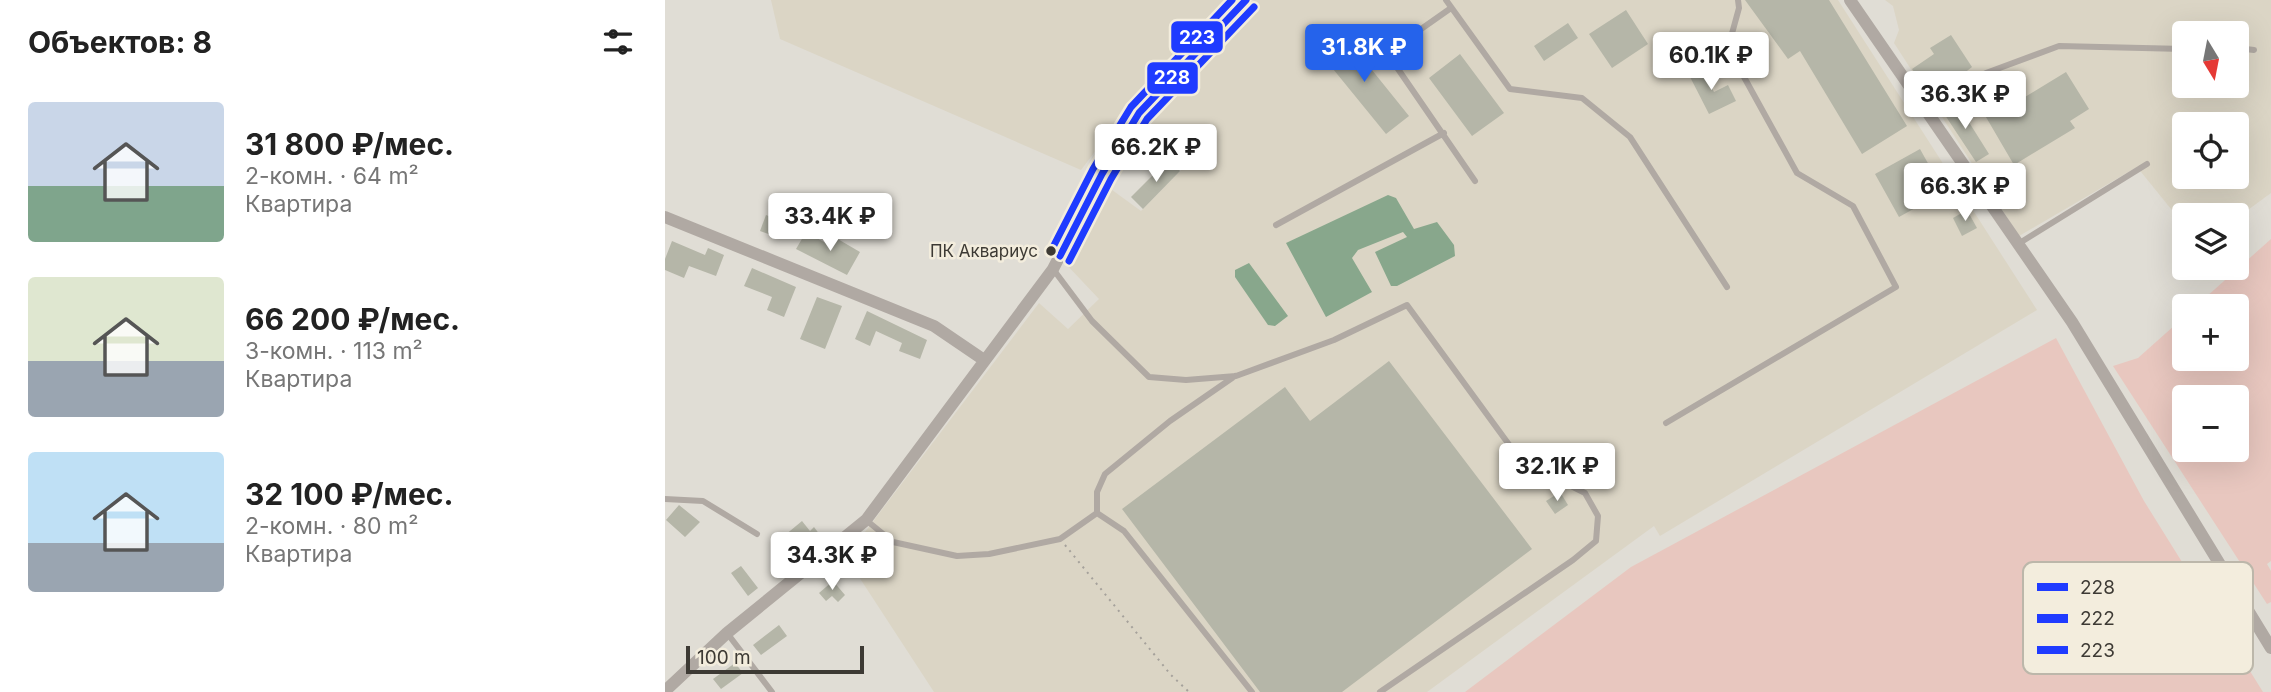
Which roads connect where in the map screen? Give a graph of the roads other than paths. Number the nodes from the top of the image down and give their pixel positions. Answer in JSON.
{"nodes":[{"id":1,"x":1246,"y":0,"type":"edge"},
{"id":2,"x":1446,"y":0,"type":"edge"},
{"id":3,"x":1738,"y":0,"type":"edge"},
{"id":4,"x":1850,"y":0,"type":"edge"},
{"id":5,"x":1451,"y":8,"type":"junction"},
{"id":6,"x":2172,"y":49,"type":"edge"},
{"id":7,"x":2249,"y":49,"type":"edge"},
{"id":8,"x":2254,"y":50,"type":"dead end"},
{"id":9,"x":1929,"y":118,"type":"junction"},
{"id":10,"x":1444,"y":133,"type":"junction"},
{"id":11,"x":2147,"y":164,"type":"dead end"},
{"id":12,"x":1475,"y":181,"type":"dead end"},
{"id":13,"x":665,"y":217,"type":"edge"},
{"id":14,"x":1276,"y":225,"type":"dead end"},
{"id":15,"x":2018,"y":244,"type":"junction"},
{"id":16,"x":1053,"y":269,"type":"junction"},
{"id":17,"x":1727,"y":287,"type":"dead end"},
{"id":18,"x":984,"y":360,"type":"junction"},
{"id":19,"x":1236,"y":376,"type":"junction"},
{"id":20,"x":1667,"y":423,"type":"dead end"},
{"id":21,"x":665,"y":499,"type":"edge"},
{"id":22,"x":1097,"y":513,"type":"junction"},
{"id":23,"x":866,"y":520,"type":"junction"},
{"id":24,"x":757,"y":534,"type":"dead end"},
{"id":25,"x":2218,"y":562,"type":"edge"},
{"id":26,"x":2253,"y":619,"type":"edge"},
{"id":27,"x":727,"y":633,"type":"junction"},
{"id":28,"x":2271,"y":648,"type":"edge"},
{"id":29,"x":665,"y":691,"type":"edge"},
{"id":30,"x":772,"y":692,"type":"edge"},
{"id":31,"x":1252,"y":692,"type":"edge"},
{"id":32,"x":1380,"y":692,"type":"edge"}],
"edges":[{"from":1,"to":16,"type":"street"},
{"from":2,"to":5,"type":"lane"},
{"from":3,"to":20,"type":"lane"},
{"from":4,"to":9,"type":"street"},
{"from":5,"to":10,"type":"lane"},
{"from":5,"to":17,"type":"lane"},
{"from":6,"to":9,"type":"lane"},
{"from":7,"to":8,"type":"lane"},
{"from":9,"to":15,"type":"street"},
{"from":10,"to":12,"type":"lane"},
{"from":10,"to":14,"type":"lane"},
{"from":11,"to":15,"type":"lane"},
{"from":13,"to":18,"type":"street"},
{"from":15,"to":25,"type":"street"},
{"from":16,"to":18,"type":"street"},
{"from":16,"to":19,"type":"lane"},
{"from":18,"to":23,"type":"street"},
{"from":19,"to":22,"type":"lane"},
{"from":19,"to":32,"type":"lane"},
{"from":21,"to":24,"type":"lane"},
{"from":22,"to":23,"type":"lane"},
{"from":22,"to":31,"type":"lane"},
{"from":23,"to":27,"type":"street"},
{"from":26,"to":28,"type":"street"},
{"from":27,"to":29,"type":"street"},
{"from":27,"to":30,"type":"lane"}]}
